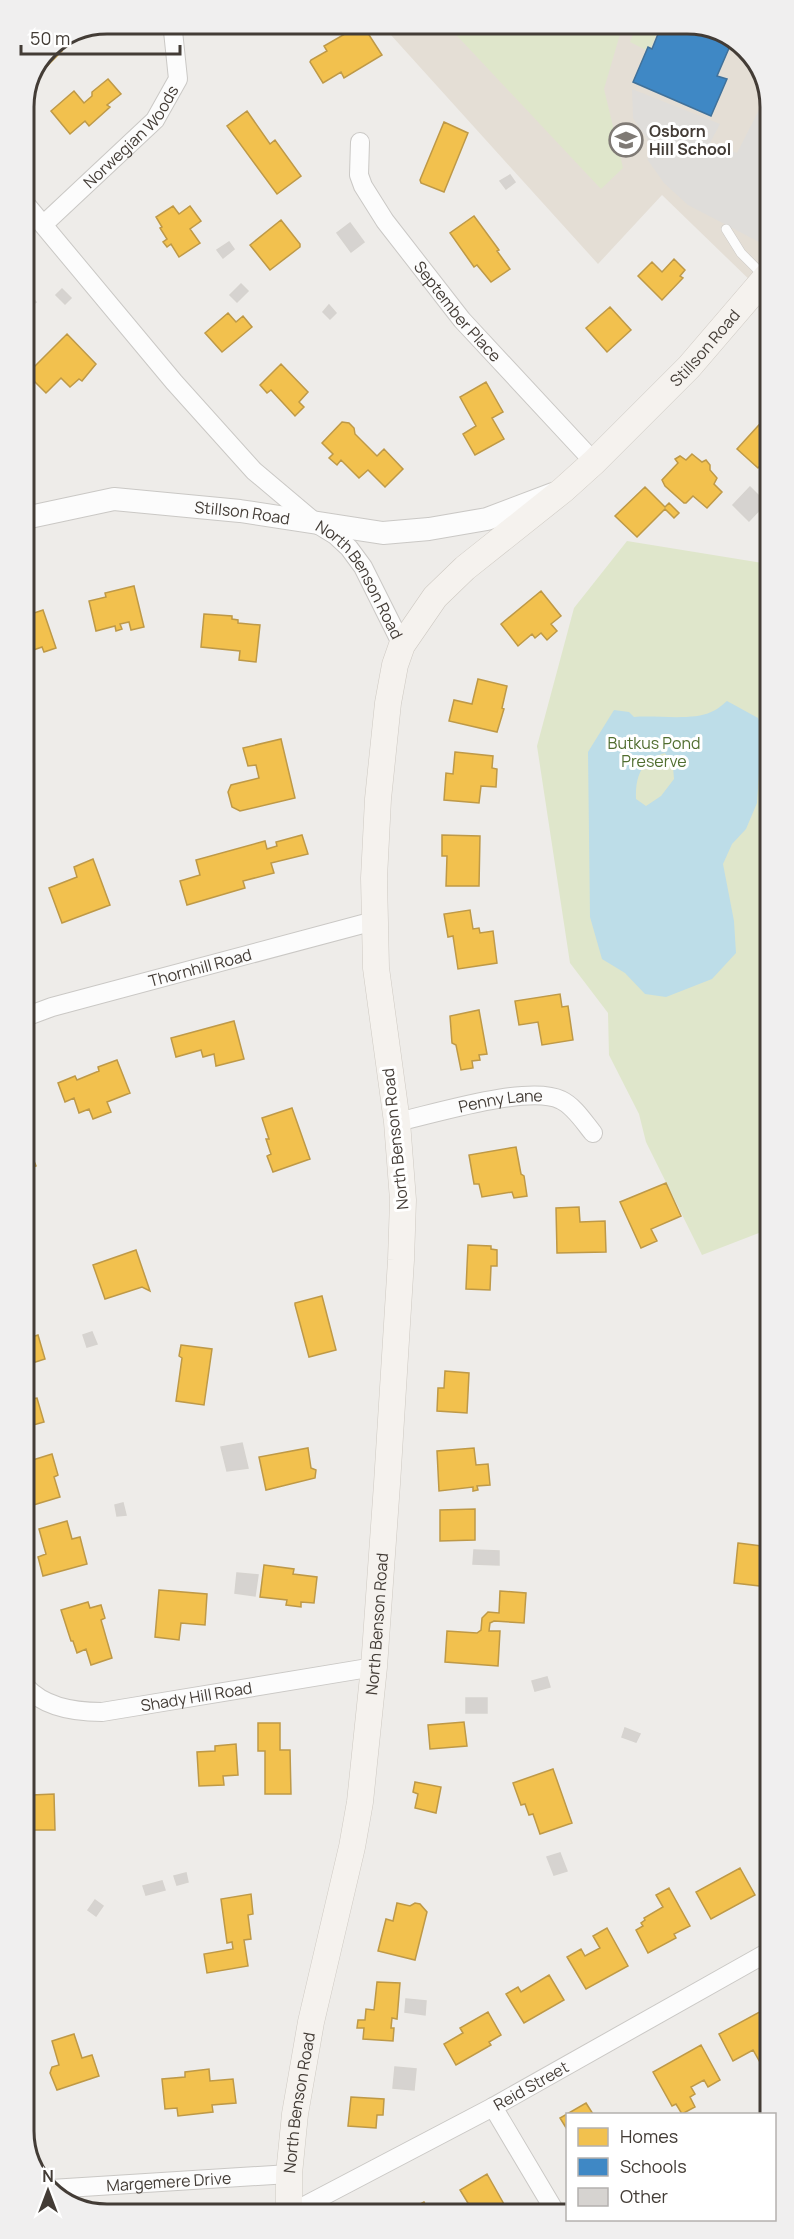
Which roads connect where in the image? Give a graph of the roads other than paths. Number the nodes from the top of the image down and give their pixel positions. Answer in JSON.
{"nodes":[{"id":1,"x":172,"y":34,"type":"edge"},
{"id":2,"x":360,"y":141,"type":"dead end"},
{"id":3,"x":35,"y":214,"type":"edge"},
{"id":4,"x":44,"y":224,"type":"junction"},
{"id":5,"x":726,"y":229,"type":"dead end"},
{"id":6,"x":760,"y":271,"type":"edge"},
{"id":7,"x":760,"y":285,"type":"edge"},
{"id":8,"x":594,"y":462,"type":"junction"},
{"id":9,"x":563,"y":490,"type":"junction"},
{"id":10,"x":35,"y":516,"type":"edge"},
{"id":11,"x":317,"y":524,"type":"junction"},
{"id":12,"x":402,"y":645,"type":"junction"},
{"id":13,"x":374,"y":921,"type":"junction"},
{"id":14,"x":35,"y":1013,"type":"edge"},
{"id":15,"x":397,"y":1122,"type":"junction"},
{"id":16,"x":593,"y":1133,"type":"dead end"},
{"id":17,"x":374,"y":1667,"type":"junction"},
{"id":18,"x":34,"y":1693,"type":"edge"},
{"id":19,"x":760,"y":1957,"type":"edge"},
{"id":20,"x":493,"y":2107,"type":"junction"},
{"id":21,"x":289,"y":2174,"type":"junction"},
{"id":22,"x":78,"y":2187,"type":"edge"},
{"id":23,"x":289,"y":2204,"type":"edge"},
{"id":24,"x":308,"y":2204,"type":"edge"},
{"id":25,"x":551,"y":2204,"type":"edge"}],
"edges":[{"from":1,"to":4,"type":"street","name":"Norwegian Woods"},
{"from":2,"to":8,"type":"street","name":"September Place"},
{"from":3,"to":4,"type":"street","name":"North Benson Road"},
{"from":4,"to":11,"type":"street","name":"North Benson Road"},
{"from":5,"to":6,"type":"lane"},
{"from":7,"to":8,"type":"main road","name":"Stillson Road"},
{"from":8,"to":9,"type":"main road","name":"Stillson Road"},
{"from":9,"to":11,"type":"street","name":"Stillson Road"},
{"from":9,"to":12,"type":"main road","name":"Stillson Road"},
{"from":10,"to":11,"type":"street","name":"Stillson Road"},
{"from":11,"to":12,"type":"street","name":"North Benson Road"},
{"from":12,"to":13,"type":"main road","name":"North Benson Road"},
{"from":13,"to":14,"type":"street","name":"Thornhill Road"},
{"from":13,"to":15,"type":"main road","name":"North Benson Road"},
{"from":15,"to":16,"type":"street","name":"Penny Lane"},
{"from":15,"to":17,"type":"main road","name":"North Benson Road"},
{"from":17,"to":18,"type":"street","name":"Shady Hill Road"},
{"from":17,"to":21,"type":"main road","name":"North Benson Road"},
{"from":19,"to":20,"type":"street","name":"Reid Street"},
{"from":20,"to":24,"type":"street","name":"Reid Street"},
{"from":20,"to":25,"type":"street"},
{"from":21,"to":22,"type":"street","name":"Margemere Drive"},
{"from":21,"to":23,"type":"main road","name":"North Benson Road"}]}
